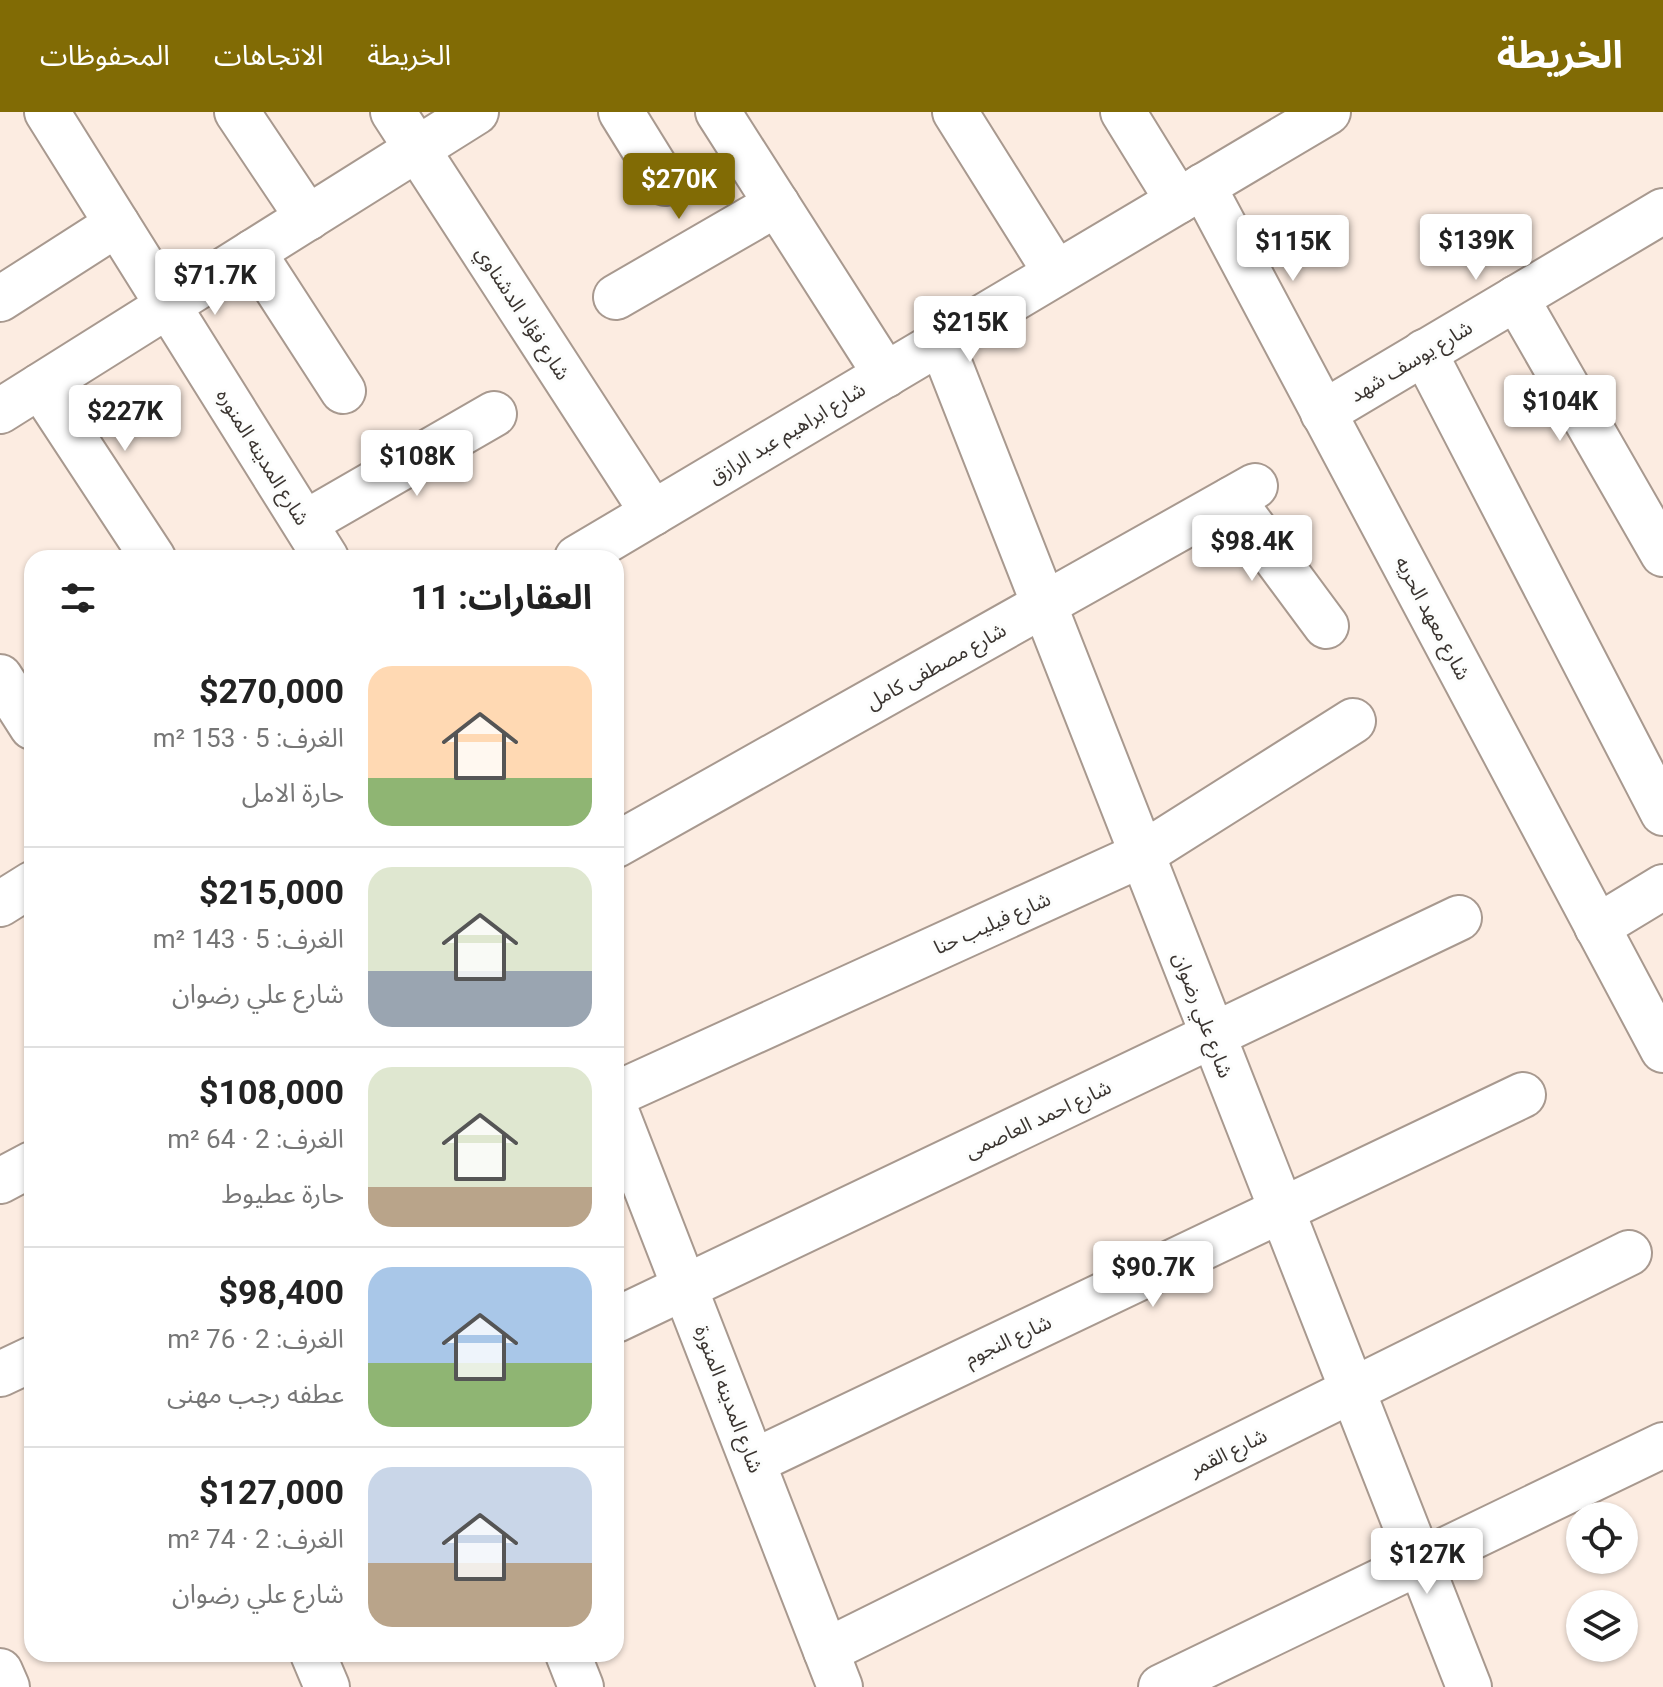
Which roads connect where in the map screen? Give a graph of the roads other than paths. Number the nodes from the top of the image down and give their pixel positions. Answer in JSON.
{"nodes":[{"id":1,"x":47,"y":112,"type":"edge"},
{"id":2,"x":237,"y":112,"type":"edge"},
{"id":3,"x":393,"y":112,"type":"edge"},
{"id":4,"x":476,"y":112,"type":"edge"},
{"id":5,"x":621,"y":112,"type":"edge"},
{"id":6,"x":718,"y":112,"type":"edge"},
{"id":7,"x":955,"y":112,"type":"edge"},
{"id":8,"x":1123,"y":112,"type":"edge"},
{"id":9,"x":1328,"y":112,"type":"edge"},
{"id":10,"x":417,"y":149,"type":"junction"},
{"id":11,"x":665,"y":183,"type":"dead end"},
{"id":12,"x":1191,"y":193,"type":"junction"},
{"id":13,"x":777,"y":204,"type":"junction"},
{"id":14,"x":1663,"y":211,"type":"edge"},
{"id":15,"x":308,"y":218,"type":"junction"},
{"id":16,"x":117,"y":224,"type":"junction"},
{"id":17,"x":253,"y":252,"type":"junction"},
{"id":18,"x":1056,"y":273,"type":"junction"},
{"id":19,"x":616,"y":297,"type":"dead end"},
{"id":20,"x":1516,"y":298,"type":"junction"},
{"id":21,"x":0,"y":299,"type":"edge"},
{"id":22,"x":168,"y":306,"type":"junction"},
{"id":23,"x":941,"y":342,"type":"junction"},
{"id":24,"x":1424,"y":352,"type":"junction"},
{"id":25,"x":886,"y":375,"type":"junction"},
{"id":26,"x":40,"y":386,"type":"junction"},
{"id":27,"x":343,"y":391,"type":"dead end"},
{"id":28,"x":0,"y":411,"type":"edge"},
{"id":29,"x":1323,"y":413,"type":"junction"},
{"id":30,"x":494,"y":414,"type":"dead end"},
{"id":31,"x":653,"y":513,"type":"junction"},
{"id":32,"x":316,"y":541,"type":"edge"},
{"id":33,"x":148,"y":550,"type":"edge"},
{"id":34,"x":591,"y":550,"type":"edge"},
{"id":35,"x":1663,"y":554,"type":"edge"},
{"id":36,"x":1044,"y":605,"type":"junction"},
{"id":37,"x":1326,"y":626,"type":"dead end"},
{"id":38,"x":0,"y":677,"type":"edge"},
{"id":39,"x":24,"y":714,"type":"edge"},
{"id":40,"x":1353,"y":721,"type":"dead end"},
{"id":41,"x":1663,"y":813,"type":"edge"},
{"id":42,"x":624,"y":841,"type":"edge"},
{"id":43,"x":1141,"y":855,"type":"junction"},
{"id":44,"x":1663,"y":887,"type":"edge"},
{"id":45,"x":24,"y":889,"type":"edge"},
{"id":46,"x":0,"y":904,"type":"edge"},
{"id":47,"x":1459,"y":918,"type":"dead end"},
{"id":48,"x":1597,"y":927,"type":"junction"},
{"id":49,"x":1212,"y":1036,"type":"junction"},
{"id":50,"x":1663,"y":1050,"type":"edge"},
{"id":51,"x":624,"y":1090,"type":"edge"},
{"id":52,"x":1523,"y":1095,"type":"dead end"},
{"id":53,"x":624,"y":1131,"type":"edge"},
{"id":54,"x":24,"y":1168,"type":"edge"},
{"id":55,"x":0,"y":1181,"type":"edge"},
{"id":56,"x":1280,"y":1211,"type":"junction"},
{"id":57,"x":1629,"y":1253,"type":"dead end"},
{"id":58,"x":685,"y":1287,"type":"junction"},
{"id":59,"x":624,"y":1316,"type":"edge"},
{"id":60,"x":24,"y":1363,"type":"edge"},
{"id":61,"x":0,"y":1374,"type":"edge"},
{"id":62,"x":1352,"y":1390,"type":"junction"},
{"id":63,"x":1663,"y":1445,"type":"edge"},
{"id":64,"x":753,"y":1462,"type":"junction"},
{"id":65,"x":1420,"y":1562,"type":"junction"},
{"id":66,"x":316,"y":1662,"type":"edge"},
{"id":67,"x":571,"y":1662,"type":"edge"},
{"id":68,"x":833,"y":1669,"type":"edge"},
{"id":69,"x":0,"y":1671,"type":"edge"},
{"id":70,"x":7,"y":1687,"type":"edge"},
{"id":71,"x":327,"y":1687,"type":"edge"},
{"id":72,"x":581,"y":1687,"type":"edge"},
{"id":73,"x":1161,"y":1687,"type":"edge"},
{"id":74,"x":1469,"y":1687,"type":"edge"}],
"edges":[{"from":1,"to":16,"type":"street","name":"شارع المدينه المنوره"},
{"from":2,"to":15,"type":"street"},
{"from":3,"to":10,"type":"street","name":"شارع فؤاد الدشناوي"},
{"from":4,"to":10,"type":"street"},
{"from":5,"to":11,"type":"street"},
{"from":6,"to":13,"type":"street"},
{"from":7,"to":18,"type":"street"},
{"from":8,"to":12,"type":"street","name":"شارع معهد الحريه"},
{"from":9,"to":12,"type":"street","name":"شارع ابراهيم عبد الرازق"},
{"from":10,"to":15,"type":"street"},
{"from":10,"to":31,"type":"street","name":"شارع فؤاد الدشناوي"},
{"from":12,"to":18,"type":"street","name":"شارع ابراهيم عبد الرازق"},
{"from":12,"to":29,"type":"street","name":"شارع معهد الحريه"},
{"from":13,"to":19,"type":"street"},
{"from":13,"to":25,"type":"street"},
{"from":14,"to":20,"type":"street","name":"شارع يوسف شهد"},
{"from":15,"to":17,"type":"street"},
{"from":16,"to":21,"type":"street"},
{"from":16,"to":22,"type":"street","name":"شارع المدينه المنوره"},
{"from":17,"to":22,"type":"street"},
{"from":17,"to":27,"type":"street"},
{"from":18,"to":23,"type":"street","name":"شارع ابراهيم عبد الرازق"},
{"from":20,"to":24,"type":"street","name":"شارع يوسف شهد"},
{"from":20,"to":35,"type":"street"},
{"from":22,"to":26,"type":"street"},
{"from":22,"to":32,"type":"street","name":"شارع المدينه المنوره"},
{"from":23,"to":25,"type":"street","name":"شارع ابراهيم عبد الرازق"},
{"from":23,"to":36,"type":"street","name":"شارع علي رضوان"},
{"from":24,"to":29,"type":"street","name":"شارع يوسف شهد"},
{"from":24,"to":41,"type":"street"},
{"from":25,"to":31,"type":"street","name":"شارع ابراهيم عبد الرازق"},
{"from":26,"to":28,"type":"street"},
{"from":26,"to":33,"type":"street"},
{"from":29,"to":48,"type":"street","name":"شارع معهد الحريه"},
{"from":30,"to":32,"type":"street"},
{"from":31,"to":34,"type":"street","name":"شارع ابراهيم عبد الرازق"},
{"from":36,"to":37,"type":"street","name":"شارع مصطفى كامل"},
{"from":36,"to":42,"type":"street","name":"شارع مصطفى كامل"},
{"from":36,"to":43,"type":"street","name":"شارع علي رضوان"},
{"from":38,"to":39,"type":"street"},
{"from":40,"to":43,"type":"street","name":"شارع فيليب حنا"},
{"from":43,"to":49,"type":"street","name":"شارع علي رضوان"},
{"from":43,"to":51,"type":"street","name":"شارع فيليب حنا"},
{"from":44,"to":48,"type":"street"},
{"from":45,"to":46,"type":"street"},
{"from":47,"to":49,"type":"street","name":"شارع احمد العاصمى"},
{"from":48,"to":50,"type":"street","name":"شارع معهد الحريه"},
{"from":49,"to":56,"type":"street","name":"شارع علي رضوان"},
{"from":49,"to":58,"type":"street","name":"شارع احمد العاصمى"},
{"from":52,"to":56,"type":"street","name":"شارع النجوم"},
{"from":53,"to":58,"type":"street","name":"شارع المدينه المنورة"},
{"from":54,"to":55,"type":"street"},
{"from":56,"to":62,"type":"street","name":"شارع علي رضوان"},
{"from":56,"to":64,"type":"street","name":"شارع النجوم"},
{"from":57,"to":62,"type":"street","name":"شارع القمر"},
{"from":58,"to":59,"type":"street","name":"شارع احمد العاصمى"},
{"from":58,"to":64,"type":"street","name":"شارع المدينه المنورة"},
{"from":60,"to":61,"type":"street"},
{"from":62,"to":65,"type":"street","name":"شارع علي رضوان"},
{"from":62,"to":68,"type":"street","name":"شارع القمر"},
{"from":63,"to":65,"type":"street"},
{"from":64,"to":68,"type":"street","name":"شارع المدينه المنورة"},
{"from":65,"to":73,"type":"street"},
{"from":65,"to":74,"type":"street","name":"شارع علي رضوان"},
{"from":66,"to":71,"type":"street"},
{"from":67,"to":72,"type":"street"},
{"from":69,"to":70,"type":"street"}]}
